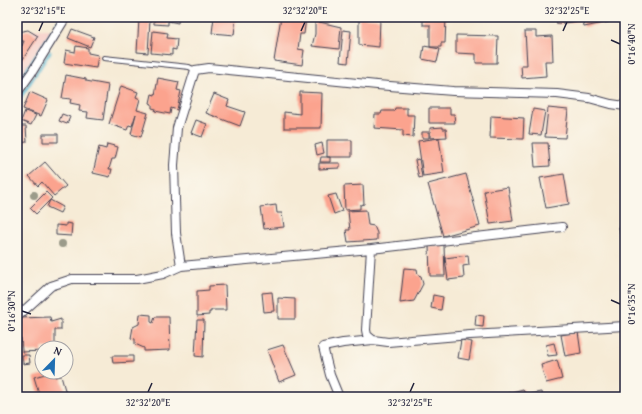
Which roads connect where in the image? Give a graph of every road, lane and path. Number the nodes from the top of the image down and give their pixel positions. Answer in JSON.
{"nodes":[{"id":1,"x":66,"y":17,"type":"edge"},
{"id":2,"x":104,"y":58,"type":"dead end"},
{"id":3,"x":195,"y":70,"type":"junction"},
{"id":4,"x":17,"y":93,"type":"edge"},
{"id":5,"x":625,"y":106,"type":"edge"},
{"id":6,"x":562,"y":227,"type":"dead end"},
{"id":7,"x":371,"y":249,"type":"junction"},
{"id":8,"x":181,"y":266,"type":"junction"},
{"id":9,"x":17,"y":317,"type":"edge"},
{"id":10,"x":625,"y":326,"type":"edge"},
{"id":11,"x":373,"y":340,"type":"junction"},
{"id":12,"x":339,"y":397,"type":"edge"}],
"edges":[{"from":1,"to":4,"type":"street"},
{"from":2,"to":3,"type":"lane"},
{"from":3,"to":5,"type":"street"},
{"from":3,"to":8,"type":"street"},
{"from":6,"to":7,"type":"street"},
{"from":7,"to":8,"type":"street"},
{"from":7,"to":11,"type":"street"},
{"from":8,"to":9,"type":"street"},
{"from":10,"to":11,"type":"street"},
{"from":11,"to":12,"type":"street"}]}
